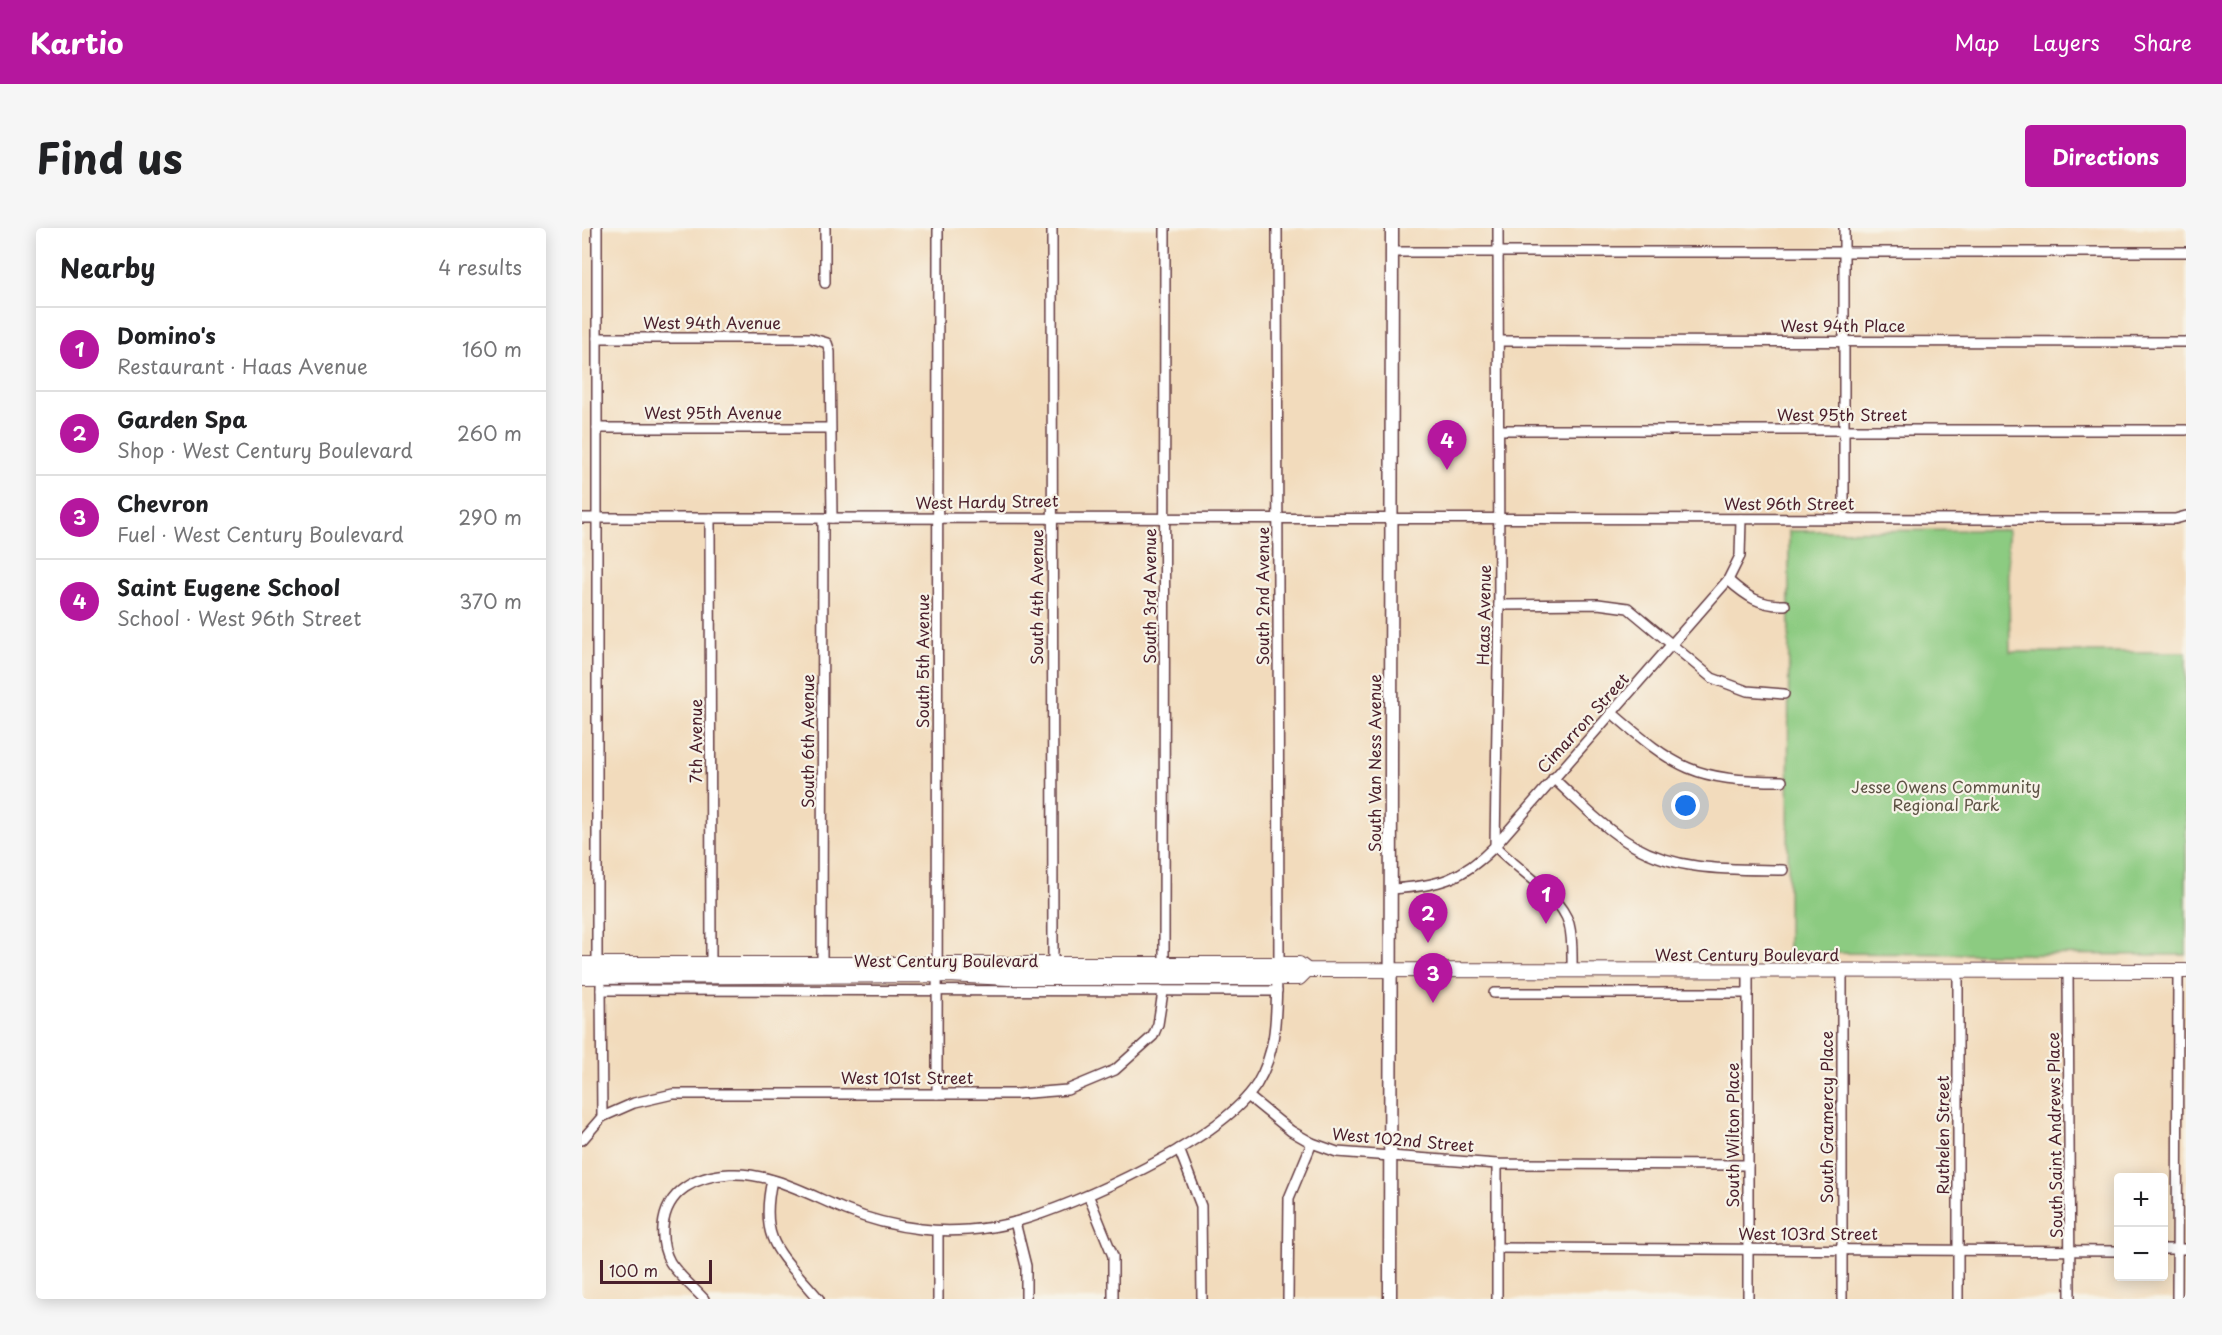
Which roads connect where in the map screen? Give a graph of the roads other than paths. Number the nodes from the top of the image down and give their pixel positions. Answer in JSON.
{"nodes":[{"id":1,"x":597,"y":228,"type":"edge"},
{"id":2,"x":825,"y":228,"type":"edge"},
{"id":3,"x":938,"y":228,"type":"edge"},
{"id":4,"x":1052,"y":228,"type":"edge"},
{"id":5,"x":1165,"y":228,"type":"edge"},
{"id":6,"x":1278,"y":228,"type":"edge"},
{"id":7,"x":1392,"y":228,"type":"edge"},
{"id":8,"x":1498,"y":228,"type":"edge"},
{"id":9,"x":1844,"y":228,"type":"edge"},
{"id":10,"x":1844,"y":251,"type":"junction"},
{"id":11,"x":1392,"y":252,"type":"junction"},
{"id":12,"x":2186,"y":252,"type":"edge"},
{"id":13,"x":1498,"y":253,"type":"junction"},
{"id":14,"x":825,"y":283,"type":"dead end"},
{"id":15,"x":597,"y":338,"type":"junction"},
{"id":16,"x":1844,"y":340,"type":"junction"},
{"id":17,"x":1499,"y":341,"type":"junction"},
{"id":18,"x":2186,"y":342,"type":"edge"},
{"id":19,"x":826,"y":343,"type":"joint"},
{"id":20,"x":597,"y":428,"type":"junction"},
{"id":21,"x":830,"y":428,"type":"junction"},
{"id":22,"x":1844,"y":429,"type":"junction"},
{"id":23,"x":1499,"y":430,"type":"junction"},
{"id":24,"x":2186,"y":430,"type":"edge"},
{"id":25,"x":1052,"y":516,"type":"junction"},
{"id":26,"x":2186,"y":516,"type":"edge"},
{"id":27,"x":1165,"y":517,"type":"junction"},
{"id":28,"x":1278,"y":517,"type":"junction"},
{"id":29,"x":1499,"y":517,"type":"junction"},
{"id":30,"x":582,"y":518,"type":"edge"},
{"id":31,"x":598,"y":518,"type":"junction"},
{"id":32,"x":711,"y":518,"type":"junction"},
{"id":33,"x":828,"y":518,"type":"junction"},
{"id":34,"x":938,"y":518,"type":"junction"},
{"id":35,"x":1392,"y":518,"type":"junction"},
{"id":36,"x":1741,"y":519,"type":"junction"},
{"id":37,"x":1844,"y":519,"type":"junction"},
{"id":38,"x":1728,"y":580,"type":"junction"},
{"id":39,"x":1499,"y":605,"type":"junction"},
{"id":40,"x":1785,"y":605,"type":"dead end"},
{"id":41,"x":1673,"y":645,"type":"junction"},
{"id":42,"x":1784,"y":694,"type":"dead end"},
{"id":43,"x":1611,"y":712,"type":"junction"},
{"id":44,"x":1553,"y":778,"type":"junction"},
{"id":45,"x":1782,"y":781,"type":"dead end"},
{"id":46,"x":1495,"y":846,"type":"junction"},
{"id":47,"x":1783,"y":870,"type":"dead end"},
{"id":48,"x":1391,"y":889,"type":"junction"},
{"id":49,"x":822,"y":963,"type":"junction"},
{"id":50,"x":582,"y":964,"type":"edge"},
{"id":51,"x":711,"y":964,"type":"junction"},
{"id":52,"x":1279,"y":964,"type":"junction"},
{"id":53,"x":1164,"y":965,"type":"junction"},
{"id":54,"x":1053,"y":966,"type":"junction"},
{"id":55,"x":937,"y":970,"type":"junction"},
{"id":56,"x":1307,"y":970,"type":"junction"},
{"id":57,"x":1391,"y":970,"type":"junction"},
{"id":58,"x":1572,"y":971,"type":"junction"},
{"id":59,"x":1748,"y":971,"type":"junction"},
{"id":60,"x":1842,"y":971,"type":"junction"},
{"id":61,"x":1958,"y":971,"type":"junction"},
{"id":62,"x":2068,"y":971,"type":"junction"},
{"id":63,"x":2182,"y":971,"type":"edge"},
{"id":64,"x":582,"y":977,"type":"edge"},
{"id":65,"x":600,"y":977,"type":"junction"},
{"id":66,"x":1277,"y":985,"type":"junction"},
{"id":67,"x":937,"y":992,"type":"junction"},
{"id":68,"x":1163,"y":992,"type":"junction"},
{"id":69,"x":1494,"y":993,"type":"dead end"},
{"id":70,"x":1748,"y":993,"type":"junction"},
{"id":71,"x":937,"y":1094,"type":"junction"},
{"id":72,"x":1248,"y":1096,"type":"junction"},
{"id":73,"x":602,"y":1118,"type":"junction"},
{"id":74,"x":582,"y":1140,"type":"edge"},
{"id":75,"x":1311,"y":1143,"type":"junction"},
{"id":76,"x":1179,"y":1149,"type":"junction"},
{"id":77,"x":1391,"y":1156,"type":"junction"},
{"id":78,"x":1497,"y":1164,"type":"junction"},
{"id":79,"x":1748,"y":1165,"type":"junction"},
{"id":80,"x":772,"y":1180,"type":"junction"},
{"id":81,"x":1089,"y":1197,"type":"junction"},
{"id":82,"x":1015,"y":1222,"type":"junction"},
{"id":83,"x":938,"y":1231,"type":"junction"},
{"id":84,"x":1497,"y":1248,"type":"junction"},
{"id":85,"x":1748,"y":1248,"type":"junction"},
{"id":86,"x":1842,"y":1249,"type":"junction"},
{"id":87,"x":2182,"y":1249,"type":"edge"},
{"id":88,"x":2114,"y":1251,"type":"edge"},
{"id":89,"x":1959,"y":1252,"type":"junction"},
{"id":90,"x":2071,"y":1252,"type":"junction"},
{"id":91,"x":704,"y":1299,"type":"edge"},
{"id":92,"x":819,"y":1299,"type":"edge"},
{"id":93,"x":938,"y":1299,"type":"edge"},
{"id":94,"x":1026,"y":1299,"type":"edge"},
{"id":95,"x":1113,"y":1299,"type":"edge"},
{"id":96,"x":1202,"y":1299,"type":"edge"},
{"id":97,"x":1288,"y":1299,"type":"edge"},
{"id":98,"x":1390,"y":1299,"type":"edge"},
{"id":99,"x":1497,"y":1299,"type":"edge"},
{"id":100,"x":1748,"y":1299,"type":"edge"},
{"id":101,"x":1842,"y":1299,"type":"edge"},
{"id":102,"x":1958,"y":1299,"type":"edge"},
{"id":103,"x":2070,"y":1299,"type":"edge"},
{"id":104,"x":2177,"y":1299,"type":"edge"}],
"edges":[{"from":1,"to":15,"type":"street"},
{"from":2,"to":14,"type":"street"},
{"from":3,"to":34,"type":"street","name":"South 5th Avenue"},
{"from":4,"to":25,"type":"street","name":"South 4th Avenue"},
{"from":5,"to":27,"type":"street","name":"South 3rd Avenue"},
{"from":6,"to":28,"type":"street","name":"South 2nd Avenue"},
{"from":7,"to":11,"type":"street","name":"South Van Ness Avenue"},
{"from":8,"to":13,"type":"street","name":"Haas Avenue"},
{"from":9,"to":10,"type":"street"},
{"from":10,"to":12,"type":"street"},
{"from":10,"to":13,"type":"street"},
{"from":10,"to":16,"type":"street"},
{"from":11,"to":13,"type":"street"},
{"from":11,"to":35,"type":"street","name":"South Van Ness Avenue"},
{"from":13,"to":17,"type":"street","name":"Haas Avenue"},
{"from":15,"to":19,"type":"street","name":"West 94th Avenue"},
{"from":15,"to":20,"type":"street"},
{"from":16,"to":17,"type":"street","name":"West 94th Place"},
{"from":16,"to":18,"type":"street","name":"West 94th Place"},
{"from":16,"to":22,"type":"street"},
{"from":17,"to":23,"type":"street","name":"Haas Avenue"},
{"from":19,"to":21,"type":"street","name":"South 6th Avenue"},
{"from":20,"to":21,"type":"street","name":"West 95th Avenue"},
{"from":20,"to":31,"type":"street"},
{"from":21,"to":33,"type":"street","name":"South 6th Avenue"},
{"from":22,"to":23,"type":"street","name":"West 95th Street"},
{"from":22,"to":24,"type":"street","name":"West 95th Street"},
{"from":22,"to":37,"type":"street"},
{"from":23,"to":29,"type":"street","name":"Haas Avenue"},
{"from":25,"to":27,"type":"street","name":"West Hardy Street"},
{"from":25,"to":34,"type":"street","name":"West Hardy Street"},
{"from":25,"to":54,"type":"street","name":"South 4th Avenue"},
{"from":26,"to":37,"type":"street","name":"West 96th Street"},
{"from":27,"to":28,"type":"street","name":"West Hardy Street"},
{"from":27,"to":53,"type":"street","name":"South 3rd Avenue"},
{"from":28,"to":35,"type":"street","name":"West Hardy Street"},
{"from":28,"to":52,"type":"street","name":"South 2nd Avenue"},
{"from":29,"to":35,"type":"street","name":"West 96th Street"},
{"from":29,"to":36,"type":"street","name":"West 96th Street"},
{"from":29,"to":39,"type":"street","name":"Haas Avenue"},
{"from":30,"to":31,"type":"street","name":"West Hardy Street"},
{"from":31,"to":32,"type":"street","name":"West Hardy Street"},
{"from":31,"to":65,"type":"street"},
{"from":32,"to":33,"type":"street","name":"West Hardy Street"},
{"from":32,"to":51,"type":"street","name":"7th Avenue"},
{"from":33,"to":34,"type":"street","name":"West Hardy Street"},
{"from":33,"to":49,"type":"street","name":"South 6th Avenue"},
{"from":34,"to":55,"type":"street","name":"South 5th Avenue"},
{"from":35,"to":48,"type":"street","name":"South Van Ness Avenue"},
{"from":36,"to":37,"type":"street","name":"West 96th Street"},
{"from":36,"to":38,"type":"street","name":"Cimarron Street"},
{"from":38,"to":40,"type":"street"},
{"from":38,"to":41,"type":"street","name":"Cimarron Street"},
{"from":39,"to":41,"type":"street"},
{"from":39,"to":46,"type":"street","name":"Haas Avenue"},
{"from":41,"to":42,"type":"street"},
{"from":41,"to":43,"type":"street","name":"Cimarron Street"},
{"from":43,"to":44,"type":"street","name":"Cimarron Street"},
{"from":43,"to":45,"type":"street"},
{"from":44,"to":46,"type":"street","name":"Cimarron Street"},
{"from":44,"to":47,"type":"street"},
{"from":46,"to":48,"type":"street","name":"Cimarron Street"},
{"from":46,"to":58,"type":"street"},
{"from":48,"to":57,"type":"street","name":"South Van Ness Avenue"},
{"from":49,"to":51,"type":"main road","name":"West Century Boulevard"},
{"from":49,"to":55,"type":"main road","name":"West Century Boulevard"},
{"from":50,"to":65,"type":"main road","name":"West Century Boulevard"},
{"from":51,"to":65,"type":"main road","name":"West Century Boulevard"},
{"from":52,"to":53,"type":"main road","name":"West Century Boulevard"},
{"from":52,"to":56,"type":"main road","name":"West Century Boulevard"},
{"from":53,"to":54,"type":"main road","name":"West Century Boulevard"},
{"from":54,"to":55,"type":"main road","name":"West Century Boulevard"},
{"from":55,"to":65,"type":"main road","name":"West Century Boulevard"},
{"from":55,"to":66,"type":"main road","name":"West Century Boulevard"},
{"from":55,"to":67,"type":"street","name":"South 5th Avenue"},
{"from":56,"to":57,"type":"main road","name":"West Century Boulevard"},
{"from":56,"to":66,"type":"main road","name":"West Century Boulevard"},
{"from":57,"to":58,"type":"main road","name":"West Century Boulevard"},
{"from":57,"to":77,"type":"street","name":"South Van Ness Avenue"},
{"from":58,"to":59,"type":"main road","name":"West Century Boulevard"},
{"from":59,"to":60,"type":"main road","name":"West Century Boulevard"},
{"from":59,"to":70,"type":"street","name":"South Wilton Place"},
{"from":60,"to":61,"type":"main road","name":"West Century Boulevard"},
{"from":60,"to":86,"type":"street","name":"South Gramercy Place"},
{"from":61,"to":62,"type":"main road","name":"West Century Boulevard"},
{"from":61,"to":89,"type":"street","name":"Ruthelen Street"},
{"from":62,"to":63,"type":"main road","name":"West Century Boulevard"},
{"from":62,"to":90,"type":"street","name":"South Saint Andrews Place"},
{"from":63,"to":87,"type":"street"},
{"from":64,"to":65,"type":"main road","name":"West Century Boulevard"},
{"from":65,"to":67,"type":"street","name":"West Century Boulevard"},
{"from":65,"to":73,"type":"street"},
{"from":66,"to":68,"type":"street","name":"West Century Boulevard"},
{"from":66,"to":72,"type":"street"},
{"from":67,"to":68,"type":"street","name":"West Century Boulevard"},
{"from":67,"to":71,"type":"street","name":"South 5th Avenue"},
{"from":68,"to":71,"type":"street","name":"West 101st Street"},
{"from":69,"to":70,"type":"street"},
{"from":70,"to":79,"type":"street","name":"South Wilton Place"},
{"from":71,"to":73,"type":"street","name":"West 101st Street"},
{"from":72,"to":75,"type":"street","name":"West 102nd Street"},
{"from":72,"to":76,"type":"street"},
{"from":73,"to":74,"type":"street"},
{"from":75,"to":77,"type":"street","name":"West 102nd Street"},
{"from":75,"to":97,"type":"street"},
{"from":76,"to":81,"type":"street"},
{"from":76,"to":96,"type":"street"},
{"from":77,"to":78,"type":"street","name":"West 102nd Street"},
{"from":77,"to":98,"type":"street","name":"South Van Ness Avenue"},
{"from":78,"to":79,"type":"street","name":"West 102nd Street"},
{"from":78,"to":84,"type":"street"},
{"from":79,"to":85,"type":"street","name":"South Wilton Place"},
{"from":80,"to":83,"type":"street"},
{"from":80,"to":91,"type":"street"},
{"from":80,"to":92,"type":"street"},
{"from":81,"to":82,"type":"street"},
{"from":81,"to":95,"type":"street"},
{"from":82,"to":83,"type":"street"},
{"from":82,"to":94,"type":"street"},
{"from":83,"to":93,"type":"street"},
{"from":84,"to":85,"type":"street","name":"West 103rd Street"},
{"from":84,"to":99,"type":"street"},
{"from":85,"to":86,"type":"street","name":"West 103rd Street"},
{"from":85,"to":100,"type":"street","name":"South Wilton Place"},
{"from":86,"to":89,"type":"street","name":"West 103rd Street"},
{"from":86,"to":101,"type":"street","name":"South Gramercy Place"},
{"from":87,"to":104,"type":"street"},
{"from":88,"to":90,"type":"street","name":"West 103rd Street"},
{"from":89,"to":90,"type":"street","name":"West 103rd Street"},
{"from":89,"to":102,"type":"street","name":"Ruthelen Street"},
{"from":90,"to":103,"type":"street","name":"South Saint Andrews Place"}]}
